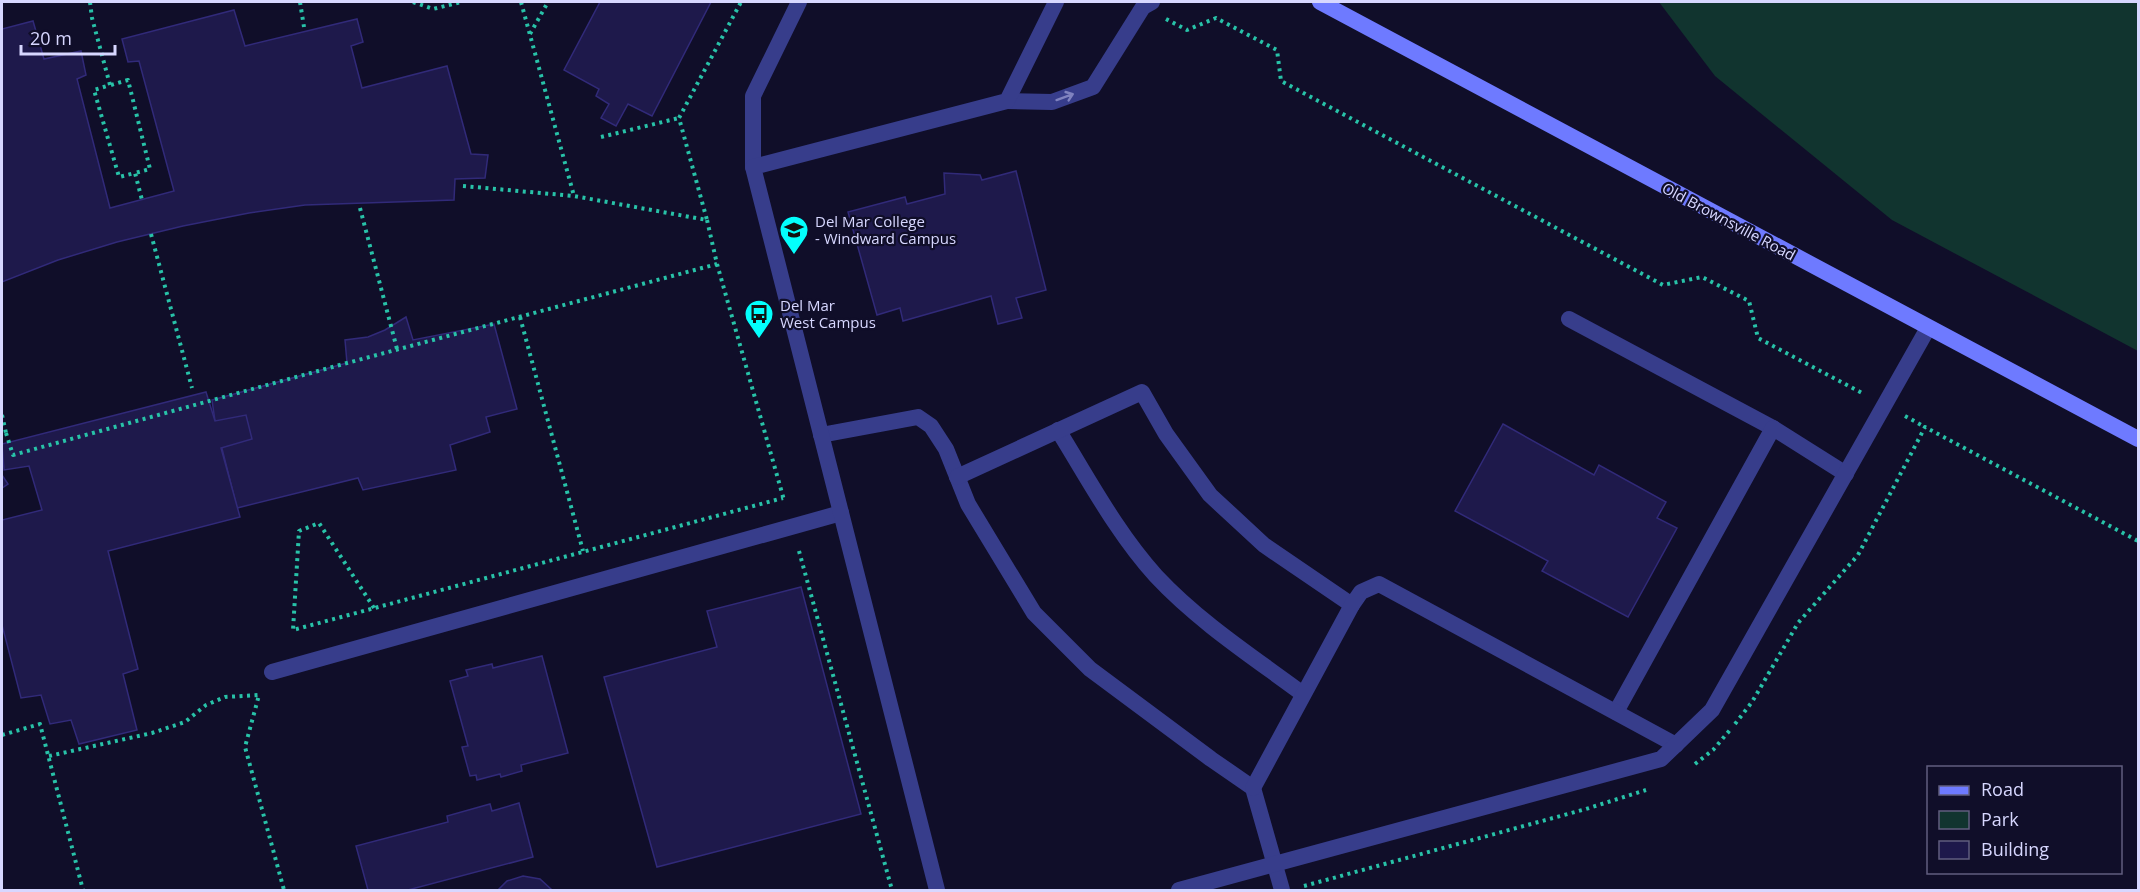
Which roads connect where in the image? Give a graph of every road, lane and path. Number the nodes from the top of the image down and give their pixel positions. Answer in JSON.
{"nodes":[{"id":1,"x":90,"y":2,"type":"edge"},
{"id":2,"x":300,"y":2,"type":"edge"},
{"id":3,"x":413,"y":2,"type":"edge"},
{"id":4,"x":461,"y":2,"type":"edge"},
{"id":5,"x":521,"y":2,"type":"edge"},
{"id":6,"x":548,"y":2,"type":"edge"},
{"id":7,"x":741,"y":2,"type":"edge"},
{"id":8,"x":799,"y":2,"type":"edge"},
{"id":9,"x":1056,"y":2,"type":"edge"},
{"id":10,"x":1320,"y":2,"type":"edge"},
{"id":11,"x":1148,"y":4,"type":"edge"},
{"id":12,"x":304,"y":27,"type":"dead end"},
{"id":13,"x":530,"y":34,"type":"junction"},
{"id":14,"x":110,"y":85,"type":"junction"},
{"id":15,"x":1007,"y":101,"type":"junction"},
{"id":16,"x":679,"y":118,"type":"junction"},
{"id":17,"x":601,"y":137,"type":"dead end"},
{"id":18,"x":753,"y":167,"type":"junction"},
{"id":19,"x":135,"y":173,"type":"junction"},
{"id":20,"x":463,"y":186,"type":"dead end"},
{"id":21,"x":573,"y":196,"type":"junction"},
{"id":22,"x":142,"y":200,"type":"dead end"},
{"id":23,"x":360,"y":208,"type":"dead end"},
{"id":24,"x":707,"y":220,"type":"junction"},
{"id":25,"x":151,"y":234,"type":"dead end"},
{"id":26,"x":717,"y":264,"type":"junction"},
{"id":27,"x":520,"y":317,"type":"junction"},
{"id":28,"x":1569,"y":319,"type":"dead end"},
{"id":29,"x":1928,"y":328,"type":"junction"},
{"id":30,"x":397,"y":349,"type":"junction"},
{"id":31,"x":192,"y":388,"type":"dead end"},
{"id":32,"x":1885,"y":405,"type":"junction"},
{"id":33,"x":2,"y":415,"type":"edge"},
{"id":34,"x":1925,"y":427,"type":"dead end"},
{"id":35,"x":1773,"y":428,"type":"junction"},
{"id":36,"x":1058,"y":430,"type":"junction"},
{"id":37,"x":4,"y":434,"type":"edge"},
{"id":38,"x":821,"y":435,"type":"junction"},
{"id":39,"x":2139,"y":439,"type":"edge"},
{"id":40,"x":1846,"y":474,"type":"junction"},
{"id":41,"x":957,"y":477,"type":"junction"},
{"id":42,"x":783,"y":498,"type":"junction"},
{"id":43,"x":841,"y":513,"type":"junction"},
{"id":44,"x":792,"y":526,"type":"junction"},
{"id":45,"x":583,"y":551,"type":"dead end"},
{"id":46,"x":1352,"y":605,"type":"junction"},
{"id":47,"x":374,"y":608,"type":"junction"},
{"id":48,"x":272,"y":672,"type":"dead end"},
{"id":49,"x":1304,"y":694,"type":"junction"},
{"id":50,"x":1616,"y":712,"type":"junction"},
{"id":51,"x":2,"y":735,"type":"edge"},
{"id":52,"x":1676,"y":745,"type":"junction"},
{"id":53,"x":49,"y":756,"type":"junction"},
{"id":54,"x":1253,"y":788,"type":"junction"},
{"id":55,"x":1276,"y":864,"type":"junction"},
{"id":56,"x":83,"y":891,"type":"edge"},
{"id":57,"x":284,"y":891,"type":"edge"},
{"id":58,"x":892,"y":891,"type":"edge"},
{"id":59,"x":937,"y":891,"type":"edge"},
{"id":60,"x":1179,"y":891,"type":"edge"},
{"id":61,"x":1282,"y":891,"type":"edge"}],
"edges":[{"from":1,"to":14,"type":"path"},
{"from":2,"to":12,"type":"path"},
{"from":3,"to":4,"type":"path"},
{"from":5,"to":13,"type":"path"},
{"from":6,"to":13,"type":"path"},
{"from":7,"to":16,"type":"path"},
{"from":8,"to":18,"type":"lane"},
{"from":9,"to":15,"type":"lane"},
{"from":10,"to":29,"type":"main road","name":"Old Brownsville Road"},
{"from":15,"to":11,"type":"lane","one_way":true},
{"from":11,"to":32,"type":"path"},
{"from":13,"to":21,"type":"path"},
{"from":14,"to":19,"type":"path"},
{"from":14,"to":19,"type":"path"},
{"from":15,"to":18,"type":"lane"},
{"from":16,"to":17,"type":"path"},
{"from":16,"to":24,"type":"path"},
{"from":18,"to":38,"type":"lane"},
{"from":19,"to":22,"type":"path"},
{"from":20,"to":21,"type":"path"},
{"from":21,"to":24,"type":"path"},
{"from":23,"to":30,"type":"path"},
{"from":24,"to":26,"type":"path"},
{"from":25,"to":31,"type":"path"},
{"from":26,"to":27,"type":"path"},
{"from":26,"to":42,"type":"path"},
{"from":27,"to":30,"type":"path"},
{"from":27,"to":45,"type":"path"},
{"from":28,"to":35,"type":"lane"},
{"from":29,"to":32,"type":"lane"},
{"from":29,"to":39,"type":"main road","name":"Old Brownsville Road"},
{"from":30,"to":37,"type":"path"},
{"from":32,"to":34,"type":"path"},
{"from":32,"to":40,"type":"lane"},
{"from":33,"to":37,"type":"path"},
{"from":35,"to":40,"type":"lane"},
{"from":35,"to":50,"type":"lane"},
{"from":36,"to":41,"type":"lane"},
{"from":36,"to":46,"type":"lane"},
{"from":36,"to":49,"type":"lane"},
{"from":38,"to":41,"type":"lane"},
{"from":38,"to":43,"type":"lane"},
{"from":40,"to":52,"type":"lane"},
{"from":41,"to":54,"type":"lane"},
{"from":42,"to":44,"type":"path"},
{"from":42,"to":47,"type":"path"},
{"from":43,"to":44,"type":"lane"},
{"from":43,"to":59,"type":"lane"},
{"from":44,"to":48,"type":"lane"},
{"from":44,"to":58,"type":"path"},
{"from":46,"to":49,"type":"lane"},
{"from":46,"to":50,"type":"lane"},
{"from":47,"to":47,"type":"path"},
{"from":49,"to":54,"type":"lane"},
{"from":50,"to":52,"type":"lane"},
{"from":51,"to":53,"type":"path"},
{"from":52,"to":55,"type":"lane"},
{"from":53,"to":56,"type":"path"},
{"from":53,"to":57,"type":"path"},
{"from":54,"to":55,"type":"lane"},
{"from":55,"to":60,"type":"lane"},
{"from":55,"to":61,"type":"lane"}]}
